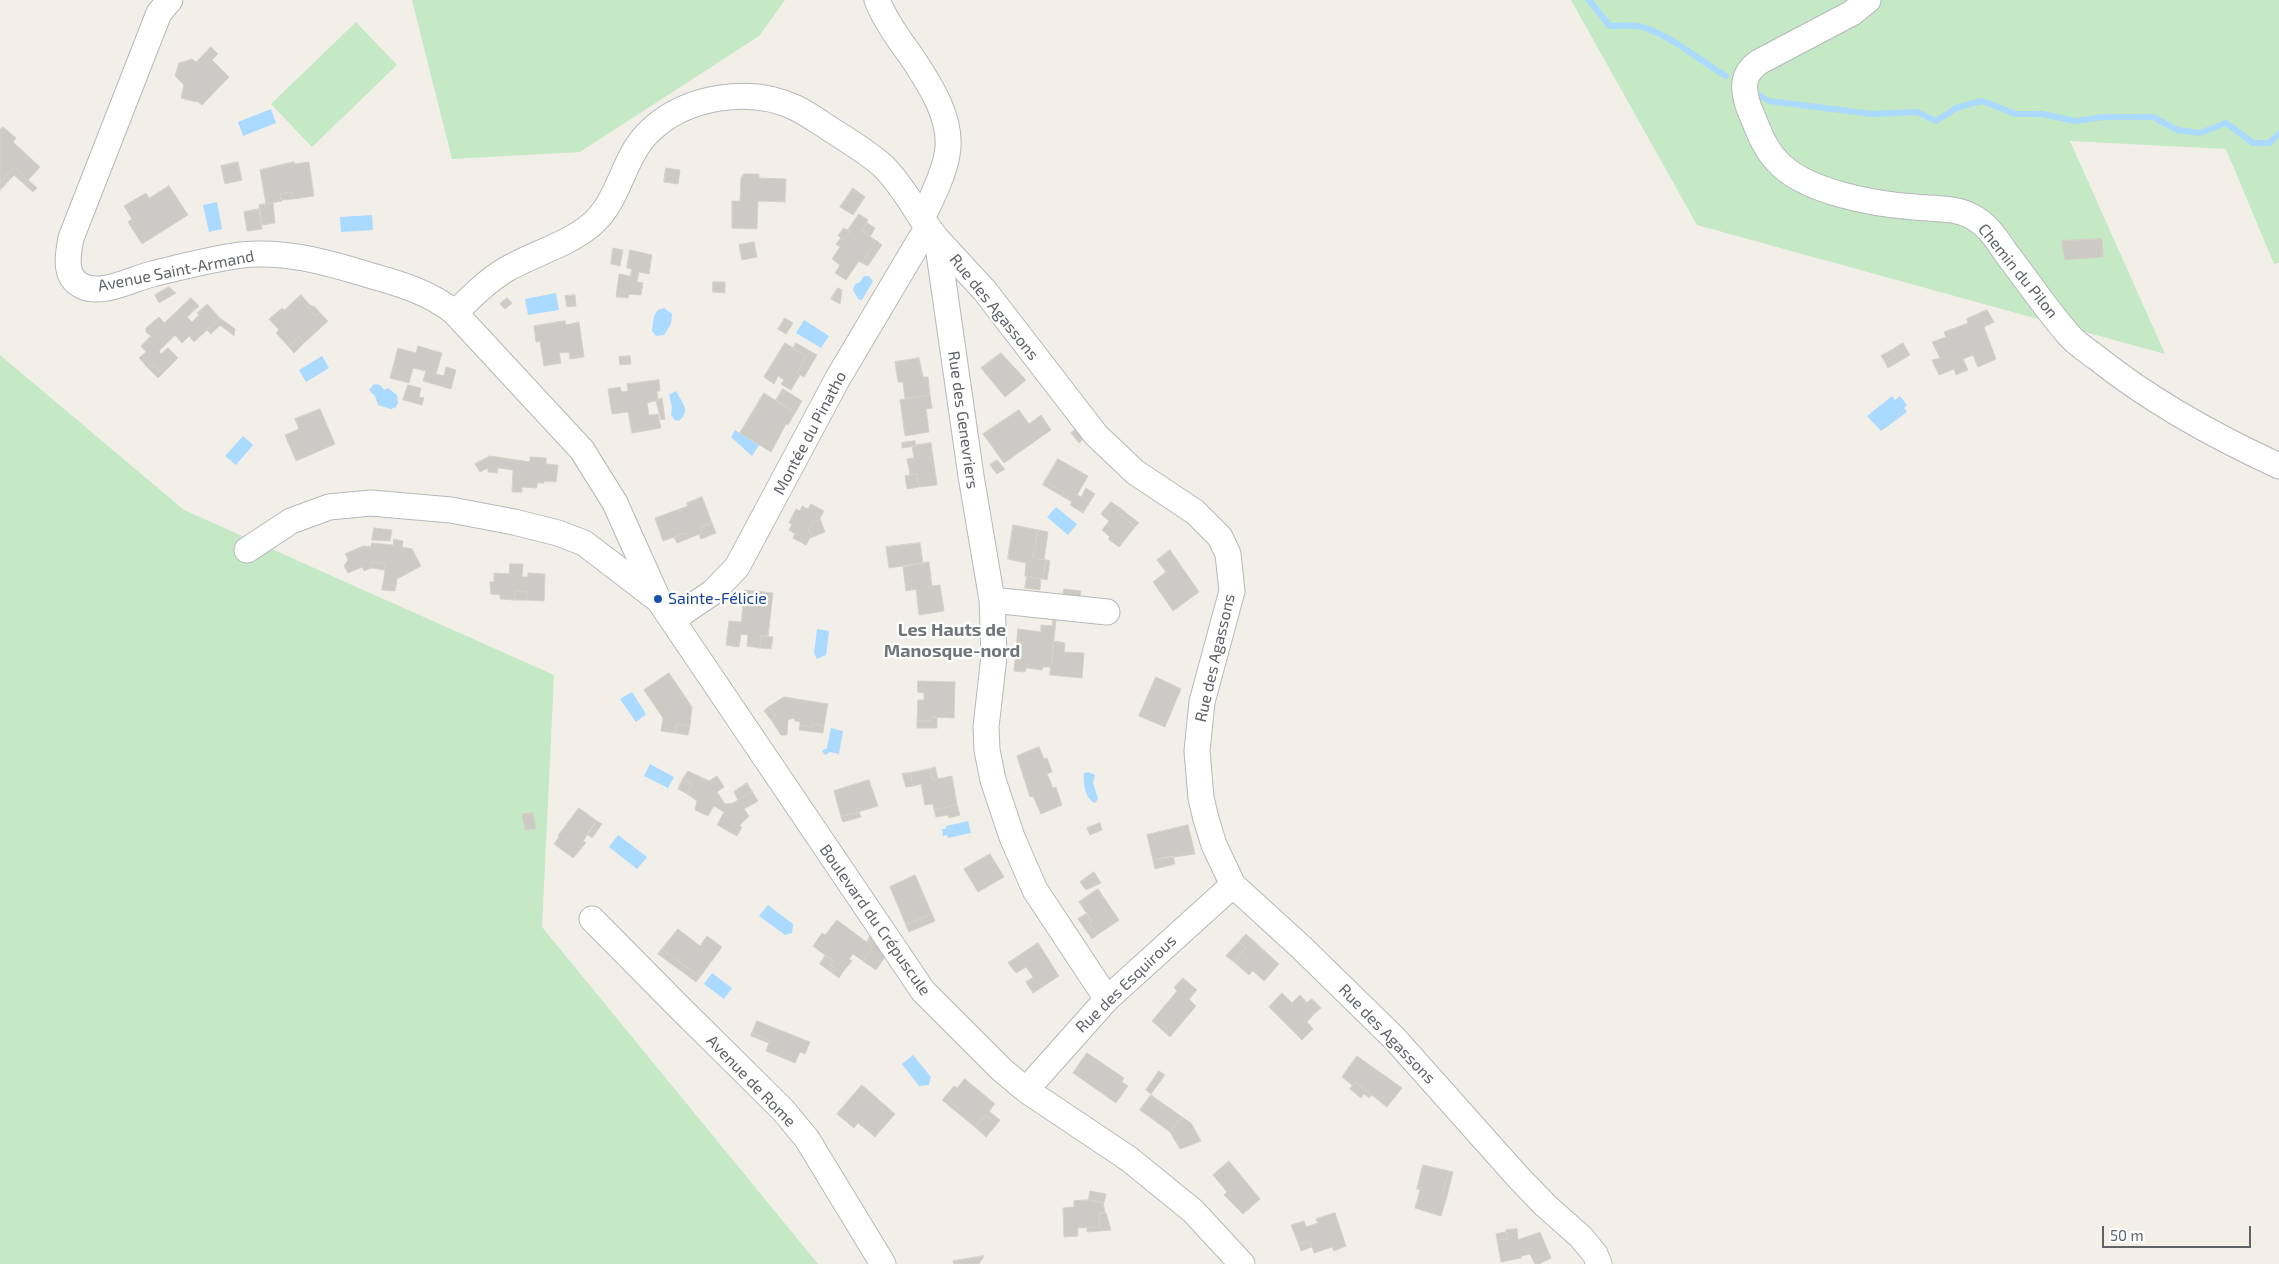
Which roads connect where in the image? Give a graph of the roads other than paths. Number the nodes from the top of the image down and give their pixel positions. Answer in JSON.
{"nodes":[{"id":1,"x":170,"y":0,"type":"edge"},
{"id":2,"x":877,"y":0,"type":"edge"},
{"id":3,"x":1868,"y":0,"type":"edge"},
{"id":4,"x":929,"y":229,"type":"junction"},
{"id":5,"x":455,"y":312,"type":"junction"},
{"id":6,"x":2279,"y":466,"type":"edge"},
{"id":7,"x":247,"y":550,"type":"dead end"},
{"id":8,"x":658,"y":599,"type":"junction"},
{"id":9,"x":992,"y":600,"type":"junction"},
{"id":10,"x":1107,"y":612,"type":"dead end"},
{"id":11,"x":672,"y":620,"type":"junction"},
{"id":12,"x":1233,"y":884,"type":"junction"},
{"id":13,"x":592,"y":919,"type":"dead end"},
{"id":14,"x":1108,"y":999,"type":"junction"},
{"id":15,"x":1026,"y":1090,"type":"junction"},
{"id":16,"x":883,"y":1264,"type":"edge"},
{"id":17,"x":1242,"y":1264,"type":"edge"},
{"id":18,"x":1599,"y":1264,"type":"edge"}],
"edges":[{"from":1,"to":5,"type":"street","name":"Avenue Saint-Armand"},
{"from":2,"to":4,"type":"street","name":"Montée du Pinatho"},
{"from":3,"to":6,"type":"street","name":"Chemin du Pilon"},
{"from":4,"to":5,"type":"street","name":"Rue des Agassons"},
{"from":4,"to":9,"type":"street","name":"Rue des Genevriers"},
{"from":4,"to":11,"type":"street","name":"Montée du Pinatho"},
{"from":4,"to":12,"type":"street","name":"Rue des Agassons"},
{"from":5,"to":8,"type":"street","name":"Avenue Saint-Armand"},
{"from":7,"to":8,"type":"street"},
{"from":8,"to":11,"type":"street","name":"Boulevard du Crépuscule"},
{"from":9,"to":10,"type":"street"},
{"from":9,"to":14,"type":"street","name":"Rue des Genevriers"},
{"from":11,"to":15,"type":"street","name":"Boulevard du Crépuscule"},
{"from":12,"to":14,"type":"street","name":"Rue des Esquirous"},
{"from":12,"to":18,"type":"street","name":"Rue des Agassons"},
{"from":13,"to":16,"type":"street","name":"Avenue de Rome"},
{"from":14,"to":15,"type":"street","name":"Rue des Esquirous"},
{"from":15,"to":17,"type":"street","name":"Boulevard du Crépuscule"}]}
